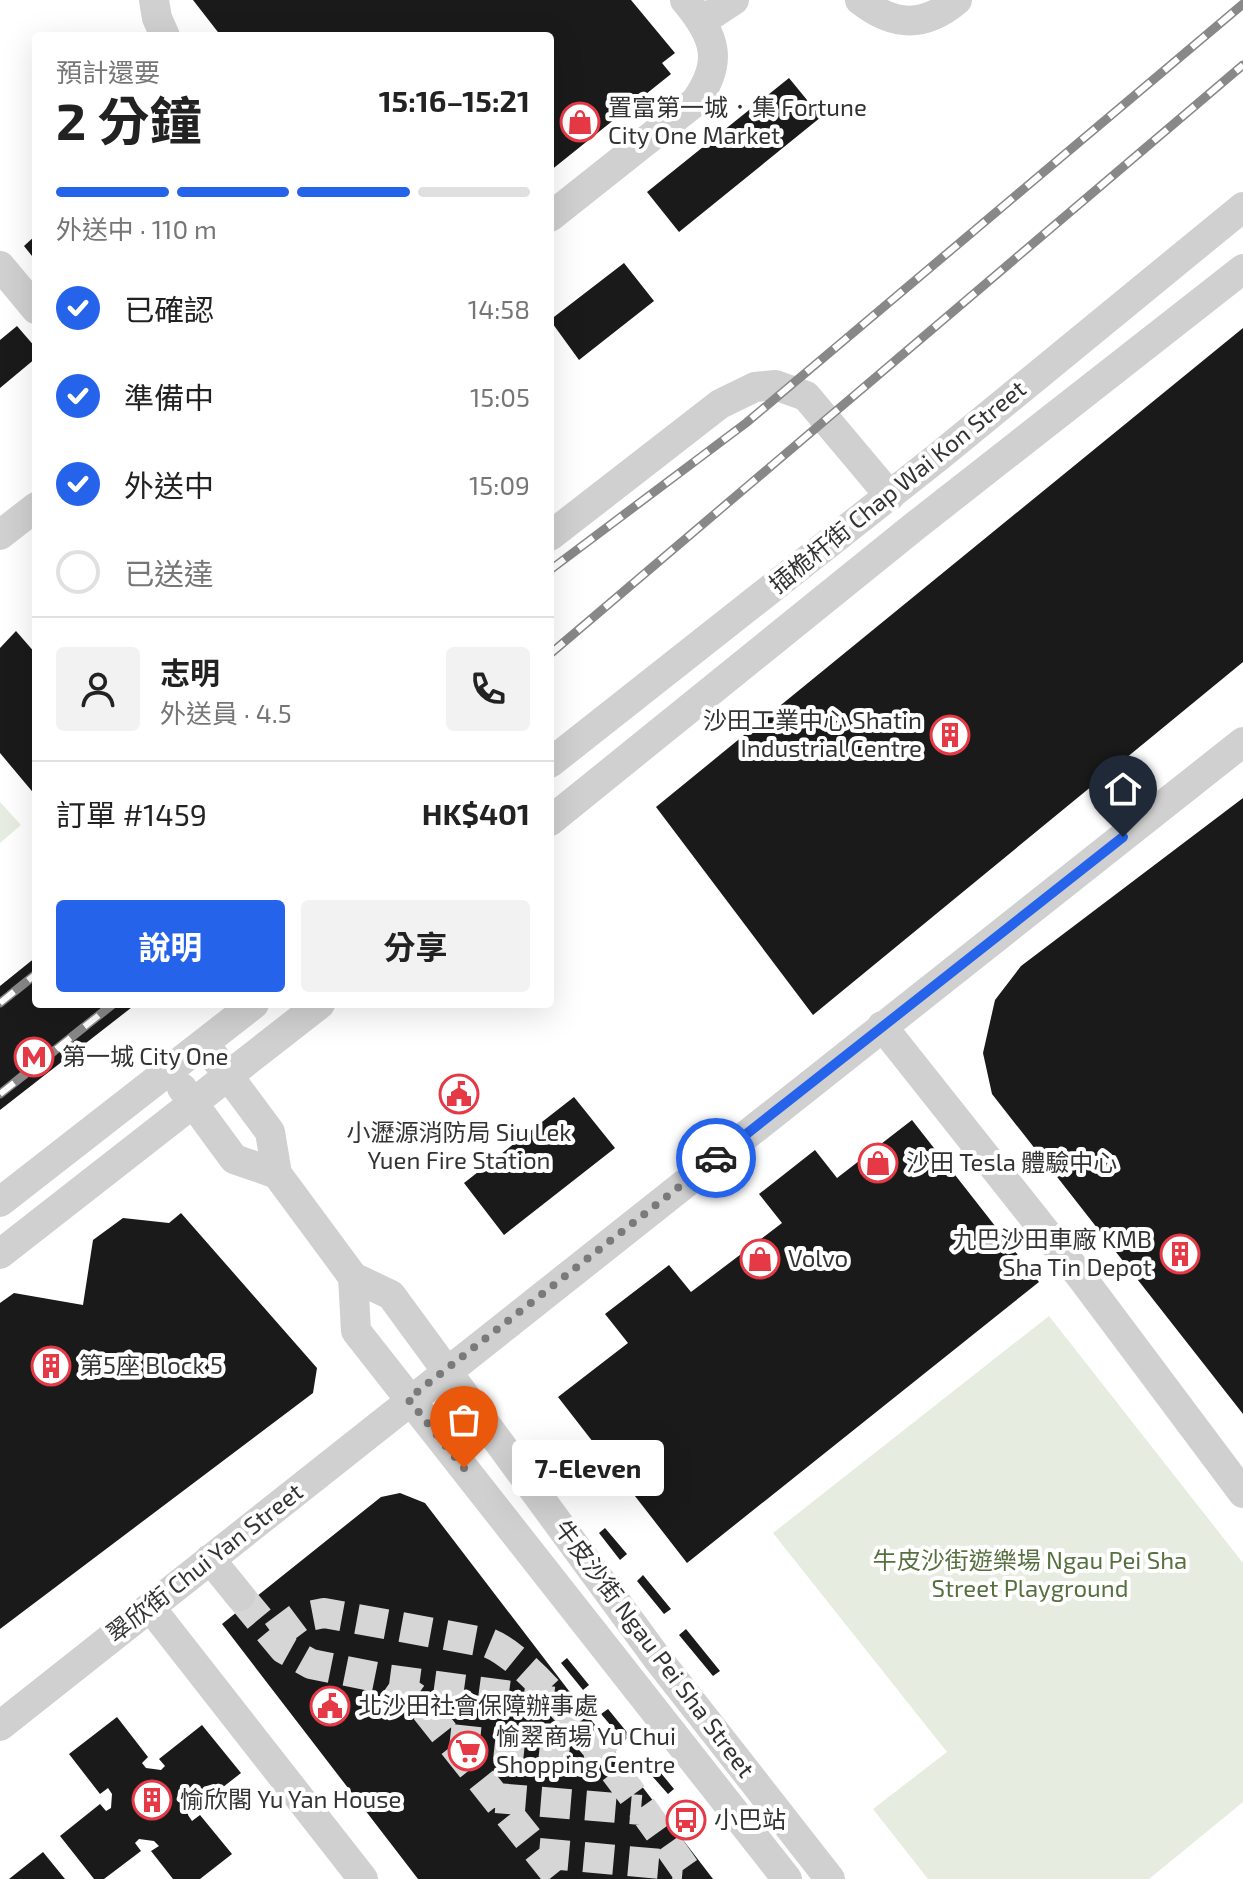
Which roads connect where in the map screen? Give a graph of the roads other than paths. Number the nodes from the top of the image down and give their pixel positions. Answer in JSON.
{"nodes":[{"id":1,"x":154,"y":0,"type":"edge"},
{"id":2,"x":734,"y":0,"type":"edge"},
{"id":3,"x":860,"y":0,"type":"edge"},
{"id":4,"x":957,"y":0,"type":"edge"},
{"id":5,"x":694,"y":10,"type":"edge"},
{"id":6,"x":163,"y":32,"type":"edge"},
{"id":7,"x":1243,"y":207,"type":"edge"},
{"id":8,"x":554,"y":214,"type":"edge"},
{"id":9,"x":0,"y":266,"type":"edge"},
{"id":10,"x":1243,"y":269,"type":"edge"},
{"id":11,"x":32,"y":304,"type":"edge"},
{"id":12,"x":890,"y":496,"type":"junction"},
{"id":13,"x":32,"y":510,"type":"edge"},
{"id":14,"x":554,"y":533,"type":"edge"},
{"id":15,"x":0,"y":535,"type":"edge"},
{"id":16,"x":1243,"y":742,"type":"edge"},
{"id":17,"x":554,"y":760,"type":"edge"},
{"id":18,"x":554,"y":818,"type":"edge"},
{"id":19,"x":249,"y":1008,"type":"edge"},
{"id":20,"x":315,"y":1008,"type":"edge"},
{"id":21,"x":882,"y":1026,"type":"junction"},
{"id":22,"x":204,"y":1043,"type":"junction"},
{"id":23,"x":168,"y":1070,"type":"junction"},
{"id":24,"x":229,"y":1076,"type":"junction"},
{"id":25,"x":193,"y":1103,"type":"junction"},
{"id":26,"x":277,"y":1174,"type":"junction"},
{"id":27,"x":0,"y":1202,"type":"edge"},
{"id":28,"x":0,"y":1254,"type":"edge"},
{"id":29,"x":353,"y":1277,"type":"junction"},
{"id":30,"x":445,"y":1371,"type":"junction"},
{"id":31,"x":408,"y":1399,"type":"junction"},
{"id":32,"x":1243,"y":1493,"type":"edge"},
{"id":33,"x":210,"y":1559,"type":"junction"},
{"id":34,"x":240,"y":1596,"type":"tunnel mouth"},
{"id":35,"x":150,"y":1607,"type":"junction"},
{"id":36,"x":0,"y":1726,"type":"edge"},
{"id":37,"x":763,"y":1864,"type":"edge"},
{"id":38,"x":363,"y":1879,"type":"edge"},
{"id":39,"x":787,"y":1879,"type":"edge"},
{"id":40,"x":830,"y":1879,"type":"edge"}],
"edges":[{"from":1,"to":6,"type":"street"},
{"from":2,"to":5,"type":"street"},
{"from":3,"to":4,"type":"street"},
{"from":5,"to":8,"type":"street"},
{"from":7,"to":12,"type":"street","name":"插桅杆街 Chap Wai Kon Street"},
{"from":9,"to":11,"type":"street"},
{"from":10,"to":18,"type":"street","name":"插桅杆街 Chap Wai Kon Street"},
{"from":12,"to":14,"type":"street"},
{"from":12,"to":17,"type":"street","name":"插桅杆街 Chap Wai Kon Street"},
{"from":13,"to":15,"type":"street"},
{"from":16,"to":21,"type":"street","name":"翠欣街 Chui Yan Street"},
{"from":19,"to":22,"type":"street"},
{"from":20,"to":24,"type":"street"},
{"from":21,"to":30,"type":"street","name":"翠欣街 Chui Yan Street"},
{"from":21,"to":32,"type":"street"},
{"from":22,"to":23,"type":"street"},
{"from":22,"to":24,"type":"street","name":"牛皮沙街 Ngau Pei Sha Street"},
{"from":23,"to":25,"type":"street"},
{"from":23,"to":27,"type":"street"},
{"from":24,"to":25,"type":"street"},
{"from":24,"to":26,"type":"street","name":"牛皮沙街 Ngau Pei Sha Street"},
{"from":25,"to":26,"type":"street"},
{"from":25,"to":28,"type":"street"},
{"from":26,"to":29,"type":"street","name":"牛皮沙街 Ngau Pei Sha Street"},
{"from":29,"to":30,"type":"street","name":"牛皮沙街 Ngau Pei Sha Street"},
{"from":29,"to":31,"type":"street","name":"牛皮沙街 Ngau Pei Sha Street"},
{"from":30,"to":31,"type":"street","name":"翠欣街 Chui Yan Street"},
{"from":30,"to":40,"type":"street","name":"牛皮沙街 Ngau Pei Sha Street"},
{"from":31,"to":33,"type":"street","name":"翠欣街 Chui Yan Street"},
{"from":31,"to":37,"type":"street","name":"牛皮沙街 Ngau Pei Sha Street"},
{"from":33,"to":34,"type":"street"},
{"from":33,"to":35,"type":"street","name":"翠欣街 Chui Yan Street"},
{"from":35,"to":36,"type":"street","name":"翠欣街 Chui Yan Street"},
{"from":35,"to":38,"type":"street"},
{"from":37,"to":39,"type":"street","name":"牛皮沙街 Ngau Pei Sha Street"}]}
